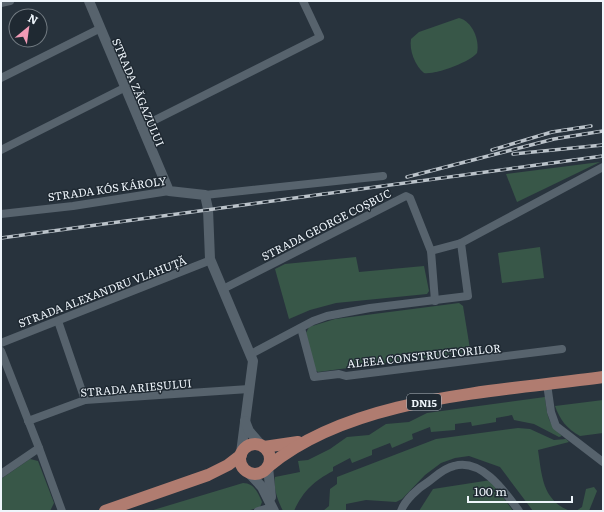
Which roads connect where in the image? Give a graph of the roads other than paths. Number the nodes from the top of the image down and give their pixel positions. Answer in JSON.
{"nodes":[{"id":1,"x":10,"y":1,"type":"edge"},
{"id":2,"x":89,"y":1,"type":"edge"},
{"id":3,"x":303,"y":1,"type":"edge"},
{"id":4,"x":1,"y":3,"type":"edge"},
{"id":5,"x":99,"y":29,"type":"junction"},
{"id":6,"x":1,"y":78,"type":"edge"},
{"id":7,"x":124,"y":88,"type":"junction"},
{"id":8,"x":141,"y":127,"type":"junction"},
{"id":9,"x":1,"y":150,"type":"edge"},
{"id":10,"x":603,"y":167,"type":"edge"},
{"id":11,"x":383,"y":176,"type":"dead end"},
{"id":12,"x":169,"y":191,"type":"junction"},
{"id":13,"x":205,"y":195,"type":"junction"},
{"id":14,"x":2,"y":213,"type":"edge"},
{"id":15,"x":461,"y":243,"type":"junction"},
{"id":16,"x":431,"y":251,"type":"junction"},
{"id":17,"x":211,"y":260,"type":"junction"},
{"id":18,"x":223,"y":289,"type":"junction"},
{"id":19,"x":435,"y":301,"type":"junction"},
{"id":20,"x":58,"y":322,"type":"junction"},
{"id":21,"x":301,"y":328,"type":"junction"},
{"id":22,"x":1,"y":342,"type":"edge"},
{"id":23,"x":562,"y":349,"type":"dead end"},
{"id":24,"x":1,"y":351,"type":"edge"},
{"id":25,"x":251,"y":354,"type":"junction"},
{"id":26,"x":603,"y":377,"type":"edge"},
{"id":27,"x":547,"y":384,"type":"junction"},
{"id":28,"x":249,"y":389,"type":"junction"},
{"id":29,"x":85,"y":400,"type":"junction"},
{"id":30,"x":28,"y":421,"type":"junction"},
{"id":31,"x":245,"y":421,"type":"junction"},
{"id":32,"x":306,"y":440,"type":"junction"},
{"id":33,"x":263,"y":446,"type":"junction"},
{"id":34,"x":39,"y":448,"type":"junction"},
{"id":35,"x":241,"y":454,"type":"junction"},
{"id":36,"x":603,"y":462,"type":"edge"},
{"id":37,"x":269,"y":466,"type":"junction"},
{"id":38,"x":250,"y":473,"type":"junction"},
{"id":39,"x":1,"y":474,"type":"edge"},
{"id":40,"x":208,"y":475,"type":"junction"},
{"id":41,"x":273,"y":509,"type":"edge"},
{"id":42,"x":62,"y":511,"type":"edge"},
{"id":43,"x":105,"y":511,"type":"edge"},
{"id":44,"x":258,"y":511,"type":"edge"},
{"id":45,"x":401,"y":511,"type":"edge"},
{"id":46,"x":519,"y":511,"type":"edge"}],
"edges":[{"from":1,"to":4,"type":"street"},
{"from":2,"to":5,"type":"street","name":"STRADA ZĂGAZULUI"},
{"from":3,"to":8,"type":"street"},
{"from":5,"to":6,"type":"street"},
{"from":5,"to":7,"type":"street","name":"STRADA ZĂGAZULUI"},
{"from":7,"to":8,"type":"street","name":"STRADA ZĂGAZULUI"},
{"from":7,"to":9,"type":"street"},
{"from":8,"to":12,"type":"street","name":"STRADA ZĂGAZULUI"},
{"from":10,"to":15,"type":"street"},
{"from":11,"to":13,"type":"street","name":"STRADA KÓS KÁROLY"},
{"from":12,"to":13,"type":"street","name":"STRADA KÓS KÁROLY"},
{"from":12,"to":14,"type":"street","name":"STRADA KÓS KÁROLY"},
{"from":13,"to":17,"type":"street"},
{"from":15,"to":16,"type":"street"},
{"from":15,"to":19,"type":"street"},
{"from":16,"to":18,"type":"street","name":"STRADA GEORGE COȘBUC"},
{"from":16,"to":19,"type":"street","name":"STRADA GEORGE COȘBUC"},
{"from":17,"to":18,"type":"street"},
{"from":17,"to":20,"type":"street","name":"STRADA ALEXANDRU VLAHUȚĂ"},
{"from":18,"to":25,"type":"street"},
{"from":19,"to":21,"type":"street"},
{"from":20,"to":22,"type":"street","name":"STRADA ALEXANDRU VLAHUȚĂ"},
{"from":20,"to":29,"type":"street"},
{"from":21,"to":23,"type":"street","name":"ALEEA CONSTRUCTORILOR"},
{"from":21,"to":25,"type":"street"},
{"from":24,"to":30,"type":"street"},
{"from":25,"to":28,"type":"street"},
{"from":26,"to":27,"type":"main road","number":"DN15"},
{"from":27,"to":32,"type":"main road","number":"DN15"},
{"from":27,"to":36,"type":"street"},
{"from":28,"to":29,"type":"street","name":"STRADA ARIEȘULUI"},
{"from":28,"to":31,"type":"street"},
{"from":29,"to":30,"type":"street","name":"STRADA ARIEȘULUI"},
{"from":30,"to":34,"type":"street"},
{"from":31,"to":33,"type":"street"},
{"from":31,"to":35,"type":"street"},
{"from":32,"to":33,"type":"main road","number":"DN15"},
{"from":32,"to":37,"type":"main road","number":"DN15"},
{"from":33,"to":35,"type":"main road","number":"DN15"},
{"from":33,"to":37,"type":"main road"},
{"from":34,"to":39,"type":"street"},
{"from":34,"to":42,"type":"street"},
{"from":35,"to":38,"type":"main road"},
{"from":35,"to":40,"type":"main road","number":"DN15"},
{"from":37,"to":38,"type":"main road","number":"DN15"},
{"from":37,"to":41,"type":"street"},
{"from":38,"to":40,"type":"main road","number":"DN15"},
{"from":38,"to":41,"type":"street"},
{"from":40,"to":43,"type":"main road","number":"DN15"},
{"from":41,"to":44,"type":"street"},
{"from":45,"to":46,"type":"street"}]}
